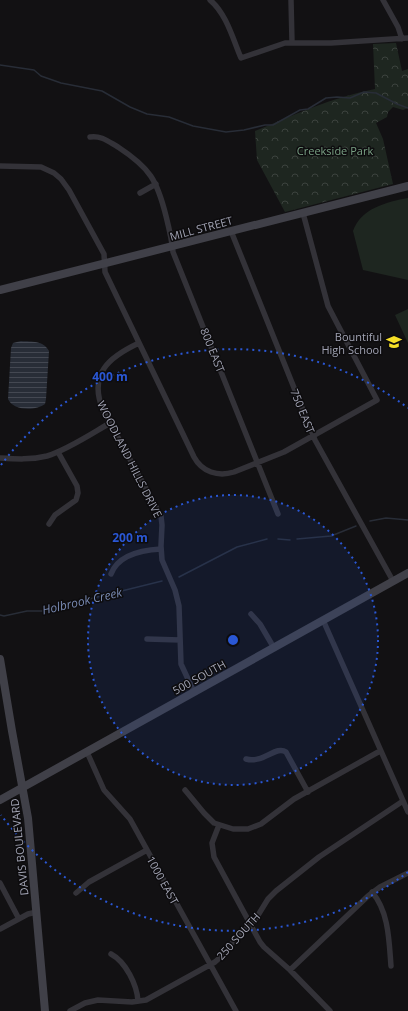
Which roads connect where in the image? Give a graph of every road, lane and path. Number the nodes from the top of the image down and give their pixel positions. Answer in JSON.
{"nodes":[{"id":1,"x":210,"y":0,"type":"edge"},
{"id":2,"x":291,"y":0,"type":"edge"},
{"id":3,"x":383,"y":0,"type":"edge"},
{"id":4,"x":405,"y":39,"type":"edge"},
{"id":5,"x":292,"y":42,"type":"junction"},
{"id":6,"x":90,"y":137,"type":"dead end"},
{"id":7,"x":0,"y":166,"type":"edge"},
{"id":8,"x":156,"y":184,"type":"junction"},
{"id":9,"x":408,"y":186,"type":"edge"},
{"id":10,"x":140,"y":193,"type":"dead end"},
{"id":11,"x":303,"y":213,"type":"junction"},
{"id":12,"x":231,"y":232,"type":"junction"},
{"id":13,"x":173,"y":246,"type":"junction"},
{"id":14,"x":105,"y":264,"type":"junction"},
{"id":15,"x":0,"y":290,"type":"edge"},
{"id":16,"x":139,"y":343,"type":"junction"},
{"id":17,"x":110,"y":423,"type":"junction"},
{"id":18,"x":313,"y":436,"type":"junction"},
{"id":19,"x":58,"y":452,"type":"junction"},
{"id":20,"x":0,"y":458,"type":"edge"},
{"id":21,"x":258,"y":463,"type":"junction"},
{"id":22,"x":278,"y":514,"type":"dead end"},
{"id":23,"x":49,"y":524,"type":"dead end"},
{"id":24,"x":161,"y":549,"type":"junction"},
{"id":25,"x":408,"y":572,"type":"edge"},
{"id":26,"x":111,"y":574,"type":"dead end"},
{"id":27,"x":393,"y":581,"type":"junction"},
{"id":28,"x":251,"y":614,"type":"dead end"},
{"id":29,"x":323,"y":620,"type":"junction"},
{"id":30,"x":147,"y":639,"type":"dead end"},
{"id":31,"x":180,"y":640,"type":"junction"},
{"id":32,"x":274,"y":648,"type":"junction"},
{"id":33,"x":0,"y":660,"type":"edge"},
{"id":34,"x":194,"y":692,"type":"junction"},
{"id":35,"x":380,"y":751,"type":"junction"},
{"id":36,"x":87,"y":752,"type":"junction"},
{"id":37,"x":246,"y":759,"type":"dead end"},
{"id":38,"x":23,"y":787,"type":"junction"},
{"id":39,"x":185,"y":790,"type":"dead end"},
{"id":40,"x":308,"y":792,"type":"junction"},
{"id":41,"x":0,"y":800,"type":"edge"},
{"id":42,"x":403,"y":801,"type":"junction"},
{"id":43,"x":408,"y":812,"type":"edge"},
{"id":44,"x":219,"y":825,"type":"junction"},
{"id":45,"x":147,"y":850,"type":"junction"},
{"id":46,"x":408,"y":873,"type":"edge"},
{"id":47,"x":0,"y":883,"type":"edge"},
{"id":48,"x":372,"y":892,"type":"junction"},
{"id":49,"x":76,"y":893,"type":"dead end"},
{"id":50,"x":36,"y":912,"type":"junction"},
{"id":51,"x":19,"y":918,"type":"junction"},
{"id":52,"x":251,"y":924,"type":"junction"},
{"id":53,"x":0,"y":929,"type":"edge"},
{"id":54,"x":111,"y":954,"type":"dead end"},
{"id":55,"x":210,"y":965,"type":"junction"},
{"id":56,"x":391,"y":966,"type":"dead end"},
{"id":57,"x":290,"y":970,"type":"junction"},
{"id":58,"x":138,"y":1002,"type":"junction"},
{"id":59,"x":45,"y":1011,"type":"edge"},
{"id":60,"x":70,"y":1011,"type":"edge"},
{"id":61,"x":236,"y":1011,"type":"edge"},
{"id":62,"x":330,"y":1011,"type":"edge"}],
"edges":[{"from":1,"to":5,"type":"street"},
{"from":2,"to":5,"type":"street"},
{"from":3,"to":4,"type":"street"},
{"from":4,"to":5,"type":"street"},
{"from":6,"to":8,"type":"street","name":"800 EAST"},
{"from":7,"to":14,"type":"street"},
{"from":8,"to":10,"type":"street"},
{"from":8,"to":13,"type":"street","name":"800 EAST"},
{"from":9,"to":11,"type":"street","name":"MILL STREET"},
{"from":11,"to":12,"type":"street","name":"MILL STREET"},
{"from":11,"to":18,"type":"street"},
{"from":12,"to":13,"type":"street","name":"MILL STREET"},
{"from":12,"to":18,"type":"street","name":"750 EAST"},
{"from":13,"to":14,"type":"street","name":"MILL STREET"},
{"from":13,"to":21,"type":"street","name":"800 EAST"},
{"from":14,"to":15,"type":"street","name":"MILL STREET"},
{"from":14,"to":16,"type":"street"},
{"from":16,"to":17,"type":"street","name":"WOODLAND HILLS DRIVE"},
{"from":16,"to":21,"type":"street"},
{"from":17,"to":19,"type":"street"},
{"from":17,"to":24,"type":"street","name":"WOODLAND HILLS DRIVE"},
{"from":18,"to":21,"type":"street"},
{"from":18,"to":27,"type":"street","name":"750 EAST"},
{"from":19,"to":20,"type":"street"},
{"from":19,"to":23,"type":"street"},
{"from":21,"to":22,"type":"street","name":"800 EAST"},
{"from":24,"to":26,"type":"street"},
{"from":24,"to":31,"type":"street","name":"WOODLAND HILLS DRIVE"},
{"from":25,"to":27,"type":"street","name":"500 SOUTH"},
{"from":27,"to":29,"type":"street","name":"500 SOUTH"},
{"from":28,"to":32,"type":"street"},
{"from":29,"to":32,"type":"street","name":"500 SOUTH"},
{"from":29,"to":35,"type":"street"},
{"from":30,"to":31,"type":"street"},
{"from":31,"to":34,"type":"street","name":"WOODLAND HILLS DRIVE"},
{"from":32,"to":34,"type":"street","name":"500 SOUTH"},
{"from":33,"to":38,"type":"street","name":"DAVIS BOULEVARD"},
{"from":34,"to":36,"type":"street","name":"500 SOUTH"},
{"from":35,"to":40,"type":"street"},
{"from":35,"to":42,"type":"street"},
{"from":36,"to":38,"type":"street","name":"500 SOUTH"},
{"from":36,"to":45,"type":"street","name":"1000 EAST"},
{"from":37,"to":40,"type":"street"},
{"from":38,"to":41,"type":"street","name":"500 SOUTH"},
{"from":38,"to":50,"type":"street","name":"DAVIS BOULEVARD"},
{"from":39,"to":44,"type":"street"},
{"from":40,"to":44,"type":"street"},
{"from":42,"to":43,"type":"street"},
{"from":42,"to":52,"type":"street","name":"250 SOUTH"},
{"from":44,"to":52,"type":"street"},
{"from":45,"to":49,"type":"street"},
{"from":45,"to":55,"type":"street","name":"1000 EAST"},
{"from":46,"to":48,"type":"street"},
{"from":47,"to":51,"type":"street"},
{"from":48,"to":56,"type":"street"},
{"from":48,"to":57,"type":"street"},
{"from":50,"to":51,"type":"street"},
{"from":50,"to":59,"type":"street","name":"DAVIS BOULEVARD"},
{"from":51,"to":53,"type":"street"},
{"from":52,"to":55,"type":"street","name":"250 SOUTH"},
{"from":52,"to":57,"type":"street"},
{"from":54,"to":58,"type":"street"},
{"from":55,"to":58,"type":"street","name":"250 SOUTH"},
{"from":55,"to":61,"type":"street","name":"1000 EAST"},
{"from":57,"to":62,"type":"street"},
{"from":58,"to":60,"type":"street","name":"250 SOUTH"}]}
